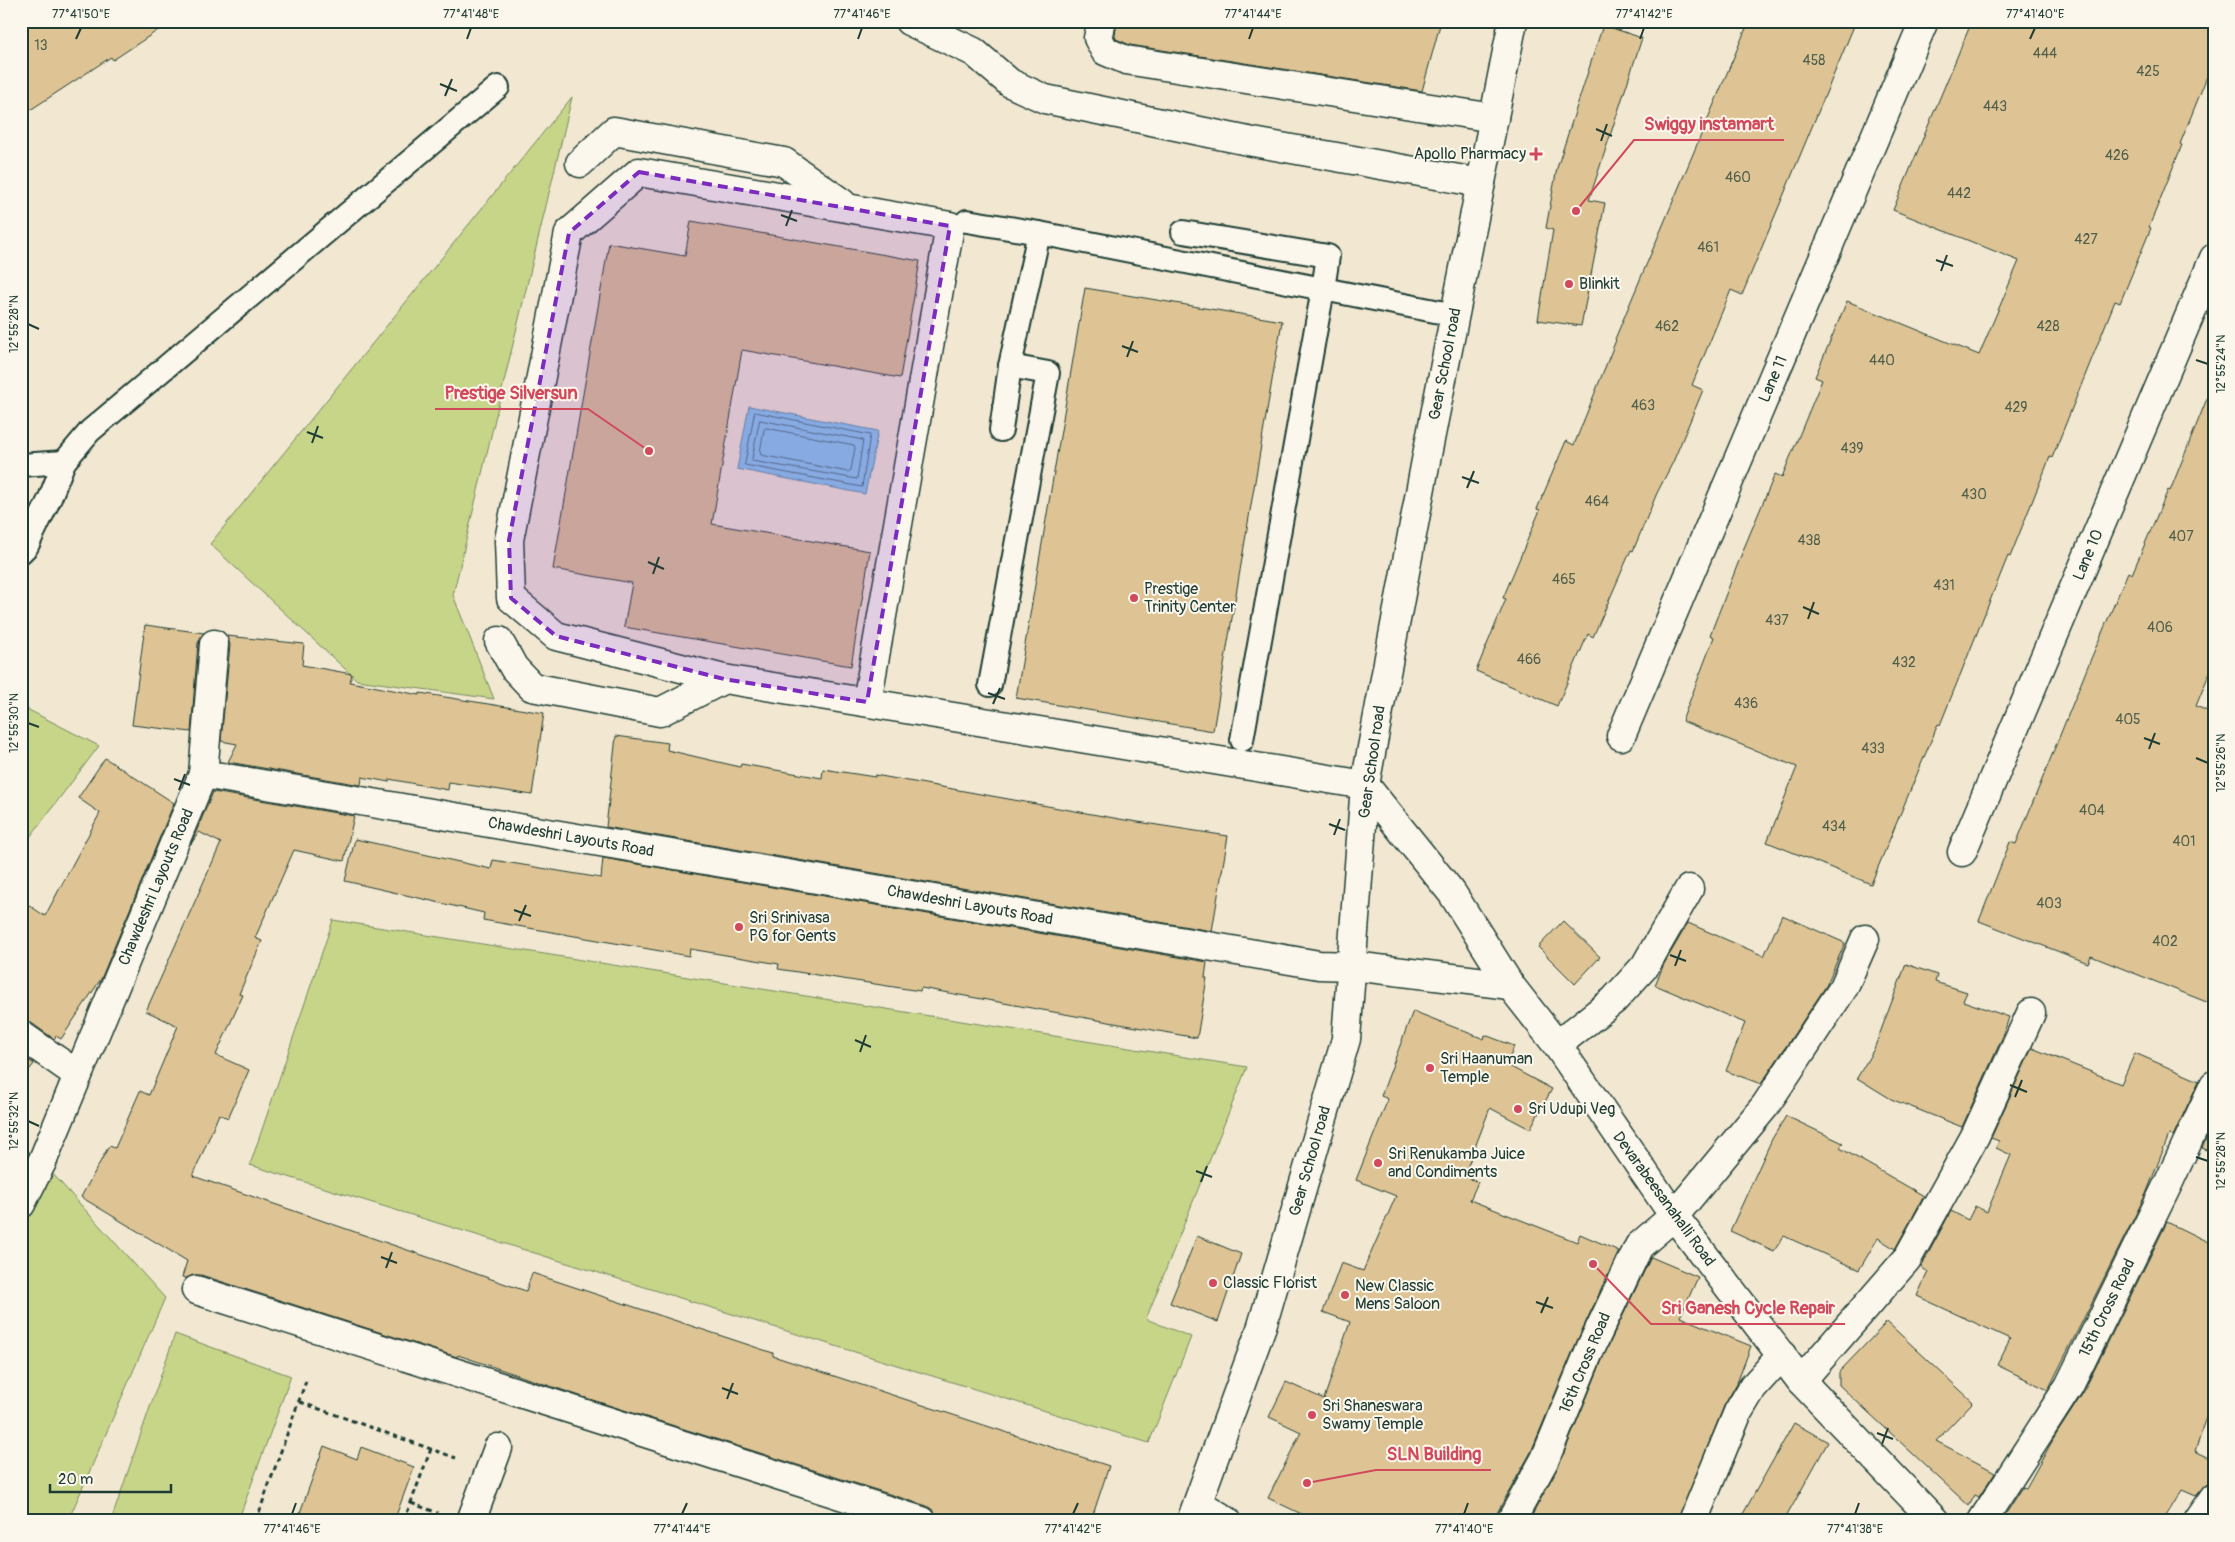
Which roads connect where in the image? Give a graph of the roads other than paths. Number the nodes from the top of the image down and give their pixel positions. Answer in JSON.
{"nodes":[{"id":1,"x":909,"y":21,"type":"edge"},
{"id":2,"x":1102,"y":21,"type":"edge"},
{"id":3,"x":1513,"y":21,"type":"edge"},
{"id":4,"x":1924,"y":21,"type":"edge"},
{"id":5,"x":498,"y":87,"type":"dead end"},
{"id":6,"x":1494,"y":118,"type":"junction"},
{"id":7,"x":580,"y":163,"type":"dead end"},
{"id":8,"x":1481,"y":183,"type":"junction"},
{"id":9,"x":849,"y":208,"type":"junction"},
{"id":10,"x":967,"y":221,"type":"dead end"},
{"id":11,"x":1183,"y":232,"type":"dead end"},
{"id":12,"x":1039,"y":233,"type":"junction"},
{"id":13,"x":2214,"y":258,"type":"edge"},
{"id":14,"x":1323,"y":289,"type":"junction"},
{"id":15,"x":1455,"y":315,"type":"junction"},
{"id":16,"x":1010,"y":366,"type":"junction"},
{"id":17,"x":1001,"y":430,"type":"dead end"},
{"id":18,"x":64,"y":462,"type":"junction"},
{"id":19,"x":21,"y":465,"type":"edge"},
{"id":20,"x":21,"y":552,"type":"edge"},
{"id":21,"x":499,"y":641,"type":"dead end"},
{"id":22,"x":214,"y":644,"type":"dead end"},
{"id":23,"x":724,"y":680,"type":"junction"},
{"id":24,"x":990,"y":685,"type":"dead end"},
{"id":25,"x":867,"y":702,"type":"junction"},
{"id":26,"x":1621,"y":736,"type":"dead end"},
{"id":27,"x":1242,"y":740,"type":"dead end"},
{"id":28,"x":203,"y":774,"type":"junction"},
{"id":29,"x":1365,"y":785,"type":"junction"},
{"id":30,"x":1962,"y":852,"type":"dead end"},
{"id":31,"x":1689,"y":889,"type":"dead end"},
{"id":32,"x":1865,"y":939,"type":"dead end"},
{"id":33,"x":1353,"y":966,"type":"junction"},
{"id":34,"x":1510,"y":985,"type":"junction"},
{"id":35,"x":2031,"y":1013,"type":"dead end"},
{"id":36,"x":21,"y":1035,"type":"edge"},
{"id":37,"x":1557,"y":1045,"type":"junction"},
{"id":38,"x":78,"y":1075,"type":"junction"},
{"id":39,"x":2214,"y":1085,"type":"edge"},
{"id":40,"x":21,"y":1204,"type":"edge"},
{"id":41,"x":1674,"y":1216,"type":"junction"},
{"id":42,"x":196,"y":1290,"type":"dead end"},
{"id":43,"x":1782,"y":1355,"type":"junction"},
{"id":44,"x":1801,"y":1381,"type":"junction"},
{"id":45,"x":494,"y":1459,"type":"road end"},
{"id":46,"x":2214,"y":1498,"type":"edge"},
{"id":47,"x":1195,"y":1512,"type":"edge"},
{"id":48,"x":471,"y":1521,"type":"edge"},
{"id":49,"x":922,"y":1521,"type":"edge"},
{"id":50,"x":1227,"y":1521,"type":"edge"},
{"id":51,"x":1511,"y":1521,"type":"edge"},
{"id":52,"x":1693,"y":1521,"type":"edge"},
{"id":53,"x":1935,"y":1521,"type":"edge"},
{"id":54,"x":1982,"y":1521,"type":"edge"},
{"id":55,"x":2198,"y":1521,"type":"edge"}],
"edges":[{"from":1,"to":8,"type":"street"},
{"from":2,"to":6,"type":"street"},
{"from":3,"to":6,"type":"street","name":"Gear School road"},
{"from":4,"to":26,"type":"street","name":"Lane 11"},
{"from":5,"to":18,"type":"lane"},
{"from":6,"to":8,"type":"street","name":"Gear School road"},
{"from":7,"to":9,"type":"street"},
{"from":8,"to":15,"type":"street","name":"Gear School road"},
{"from":9,"to":23,"type":"street"},
{"from":9,"to":25,"type":"street"},
{"from":10,"to":12,"type":"lane"},
{"from":11,"to":14,"type":"lane"},
{"from":12,"to":14,"type":"lane"},
{"from":12,"to":16,"type":"lane"},
{"from":13,"to":30,"type":"street","name":"Lane 10"},
{"from":14,"to":15,"type":"lane"},
{"from":14,"to":27,"type":"lane"},
{"from":15,"to":29,"type":"street","name":"Gear School road"},
{"from":16,"to":17,"type":"lane"},
{"from":16,"to":24,"type":"lane"},
{"from":18,"to":19,"type":"lane"},
{"from":18,"to":20,"type":"lane"},
{"from":21,"to":23,"type":"street"},
{"from":22,"to":28,"type":"street"},
{"from":23,"to":25,"type":"street"},
{"from":25,"to":29,"type":"street"},
{"from":28,"to":33,"type":"street","name":"Chawdeshri Layouts Road"},
{"from":28,"to":38,"type":"street","name":"Chawdeshri Layouts Road"},
{"from":29,"to":33,"type":"street","name":"Gear School road"},
{"from":29,"to":34,"type":"street","name":"Devarabeesanahalli Road"},
{"from":31,"to":37,"type":"street"},
{"from":32,"to":41,"type":"street","name":"16th Cross Road"},
{"from":33,"to":34,"type":"street","name":"Chawdeshri Layouts Road"},
{"from":33,"to":47,"type":"street","name":"Gear School road"},
{"from":34,"to":37,"type":"street","name":"Devarabeesanahalli Road"},
{"from":35,"to":44,"type":"street"},
{"from":36,"to":38,"type":"street"},
{"from":37,"to":41,"type":"street","name":"Devarabeesanahalli Road"},
{"from":38,"to":40,"type":"street","name":"Chawdeshri Layouts Road"},
{"from":39,"to":54,"type":"street","name":"15th Cross Road"},
{"from":41,"to":43,"type":"street","name":"Devarabeesanahalli Road"},
{"from":41,"to":51,"type":"street","name":"16th Cross Road"},
{"from":42,"to":49,"type":"street"},
{"from":43,"to":44,"type":"street","name":"Devarabeesanahalli Road"},
{"from":43,"to":52,"type":"street"},
{"from":44,"to":53,"type":"street","name":"Devarabeesanahalli Road"},
{"from":45,"to":48,"type":"street"},
{"from":46,"to":55,"type":"street"},
{"from":47,"to":50,"type":"street"}]}
